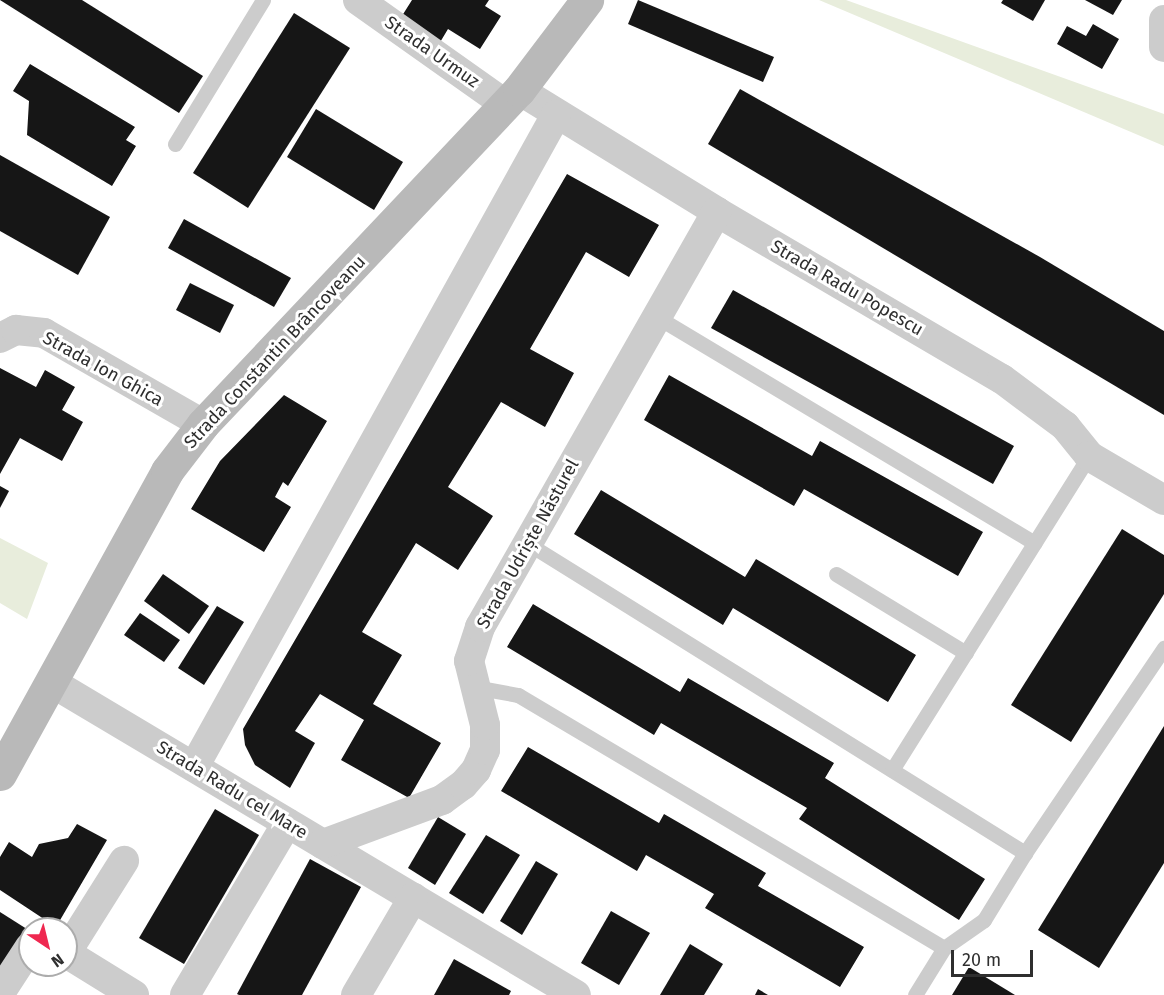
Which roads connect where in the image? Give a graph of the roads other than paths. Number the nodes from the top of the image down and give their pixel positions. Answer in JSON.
{"nodes":[{"id":1,"x":263,"y":0,"type":"edge"},
{"id":2,"x":358,"y":0,"type":"edge"},
{"id":3,"x":587,"y":0,"type":"edge"},
{"id":4,"x":512,"y":97,"type":"junction"},
{"id":5,"x":556,"y":115,"type":"junction"},
{"id":6,"x":175,"y":144,"type":"dead end"},
{"id":7,"x":717,"y":212,"type":"junction"},
{"id":8,"x":657,"y":318,"type":"junction"},
{"id":9,"x":0,"y":338,"type":"edge"},
{"id":10,"x":203,"y":424,"type":"junction"},
{"id":11,"x":1089,"y":456,"type":"junction"},
{"id":12,"x":1164,"y":500,"type":"edge"},
{"id":13,"x":527,"y":543,"type":"junction"},
{"id":14,"x":1035,"y":543,"type":"junction"},
{"id":15,"x":836,"y":574,"type":"dead end"},
{"id":16,"x":1164,"y":648,"type":"edge"},
{"id":17,"x":966,"y":653,"type":"junction"},
{"id":18,"x":51,"y":682,"type":"junction"},
{"id":19,"x":474,"y":687,"type":"junction"},
{"id":20,"x":194,"y":767,"type":"junction"},
{"id":21,"x":892,"y":770,"type":"junction"},
{"id":22,"x":0,"y":774,"type":"edge"},
{"id":23,"x":287,"y":823,"type":"junction"},
{"id":24,"x":323,"y":844,"type":"junction"},
{"id":25,"x":1025,"y":854,"type":"junction"},
{"id":26,"x":124,"y":861,"type":"dead end"},
{"id":27,"x":413,"y":898,"type":"junction"},
{"id":28,"x":78,"y":934,"type":"edge"},
{"id":29,"x":944,"y":948,"type":"junction"},
{"id":30,"x":78,"y":960,"type":"edge"},
{"id":31,"x":18,"y":965,"type":"edge"},
{"id":32,"x":194,"y":992,"type":"edge"},
{"id":33,"x":0,"y":993,"type":"edge"},
{"id":34,"x":134,"y":995,"type":"edge"},
{"id":35,"x":356,"y":995,"type":"edge"},
{"id":36,"x":576,"y":995,"type":"edge"},
{"id":37,"x":915,"y":995,"type":"edge"}],
"edges":[{"from":1,"to":6,"type":"lane"},
{"from":2,"to":4,"type":"street","name":"Strada Urmuz"},
{"from":3,"to":4,"type":"main road","name":"Strada Constantin Brâncoveanu"},
{"from":4,"to":5,"type":"street","name":"Strada Radu Popescu"},
{"from":4,"to":10,"type":"main road","name":"Strada Constantin Brâncoveanu"},
{"from":5,"to":7,"type":"street","name":"Strada Radu Popescu"},
{"from":5,"to":20,"type":"street"},
{"from":7,"to":8,"type":"street","name":"Strada Udriște Năsturel"},
{"from":7,"to":11,"type":"street","name":"Strada Radu Popescu"},
{"from":8,"to":13,"type":"street","name":"Strada Udriște Năsturel"},
{"from":8,"to":14,"type":"lane"},
{"from":9,"to":10,"type":"street","name":"Strada Ion Ghica"},
{"from":10,"to":18,"type":"main road","name":"Strada Constantin Brâncoveanu"},
{"from":11,"to":12,"type":"street","name":"Strada Radu Popescu"},
{"from":11,"to":14,"type":"lane"},
{"from":13,"to":19,"type":"street","name":"Strada Udriște Năsturel"},
{"from":13,"to":21,"type":"lane"},
{"from":14,"to":17,"type":"lane"},
{"from":15,"to":17,"type":"lane"},
{"from":16,"to":25,"type":"lane"},
{"from":17,"to":21,"type":"lane"},
{"from":18,"to":20,"type":"street","name":"Strada Radu cel Mare"},
{"from":18,"to":22,"type":"main road","name":"Strada Constantin Brâncoveanu"},
{"from":19,"to":24,"type":"street","name":"Strada Udriște Năsturel"},
{"from":19,"to":29,"type":"lane"},
{"from":20,"to":23,"type":"street","name":"Strada Radu cel Mare"},
{"from":21,"to":25,"type":"lane"},
{"from":23,"to":24,"type":"street","name":"Strada Radu cel Mare"},
{"from":23,"to":32,"type":"street"},
{"from":24,"to":27,"type":"street","name":"Strada Radu cel Mare"},
{"from":25,"to":29,"type":"lane"},
{"from":26,"to":28,"type":"street"},
{"from":27,"to":35,"type":"street"},
{"from":27,"to":36,"type":"street","name":"Strada Radu cel Mare"},
{"from":29,"to":37,"type":"lane"},
{"from":30,"to":34,"type":"street"},
{"from":31,"to":33,"type":"street"}]}
